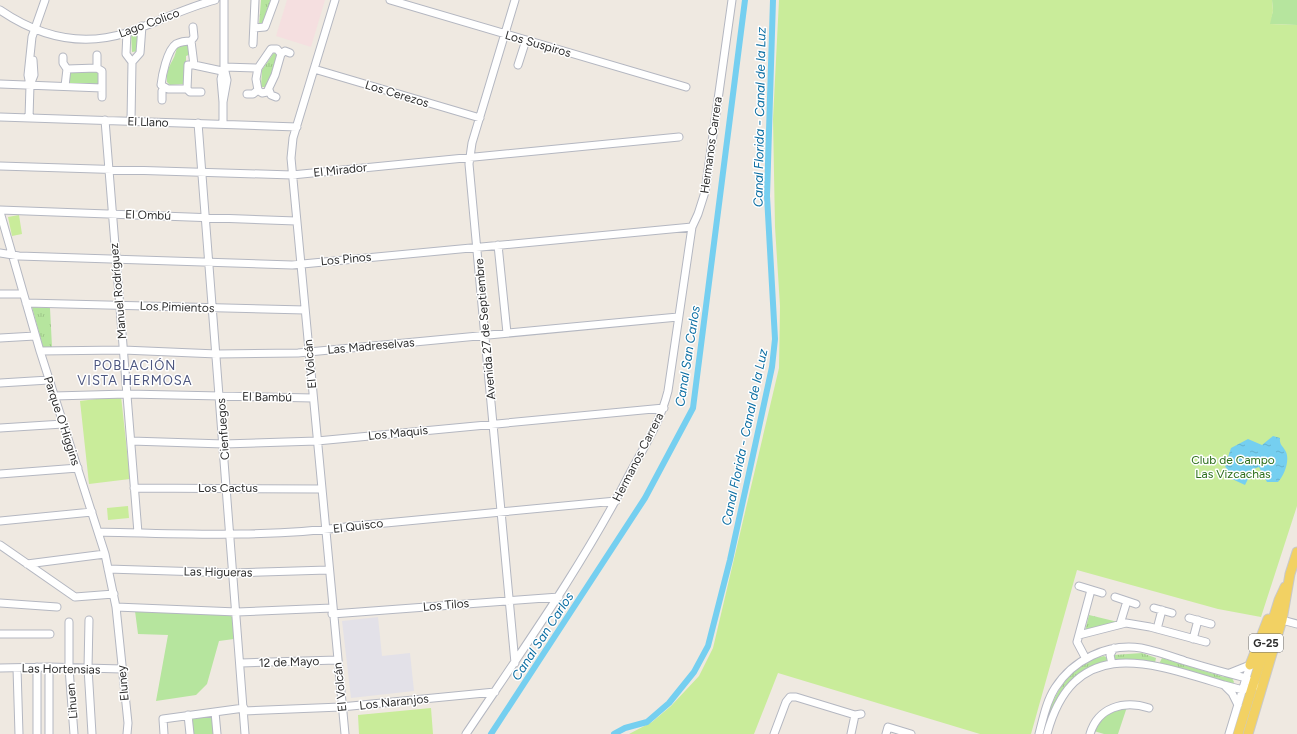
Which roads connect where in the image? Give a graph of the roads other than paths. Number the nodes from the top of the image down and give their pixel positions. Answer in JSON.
{"nodes":[{"id":1,"x":45,"y":0,"type":"edge"},
{"id":2,"x":215,"y":0,"type":"edge"},
{"id":3,"x":224,"y":0,"type":"edge"},
{"id":4,"x":255,"y":0,"type":"edge"},
{"id":5,"x":275,"y":0,"type":"edge"},
{"id":6,"x":335,"y":0,"type":"edge"},
{"id":7,"x":390,"y":0,"type":"edge"},
{"id":8,"x":515,"y":0,"type":"edge"},
{"id":9,"x":732,"y":0,"type":"edge"},
{"id":10,"x":0,"y":10,"type":"edge"},
{"id":11,"x":142,"y":26,"type":"junction"},
{"id":12,"x":193,"y":28,"type":"dead end"},
{"id":13,"x":254,"y":28,"type":"junction"},
{"id":14,"x":34,"y":30,"type":"junction"},
{"id":15,"x":126,"y":32,"type":"junction"},
{"id":16,"x":505,"y":34,"type":"junction"},
{"id":17,"x":526,"y":40,"type":"junction"},
{"id":18,"x":191,"y":41,"type":"junction"},
{"id":19,"x":253,"y":44,"type":"dead end"},
{"id":20,"x":290,"y":53,"type":"dead end"},
{"id":21,"x":281,"y":54,"type":"junction"},
{"id":22,"x":97,"y":55,"type":"dead end"},
{"id":23,"x":63,"y":57,"type":"dead end"},
{"id":24,"x":132,"y":62,"type":"junction"},
{"id":25,"x":194,"y":65,"type":"junction"},
{"id":26,"x":518,"y":65,"type":"dead end"},
{"id":27,"x":97,"y":68,"type":"junction"},
{"id":28,"x":258,"y":68,"type":"junction"},
{"id":29,"x":67,"y":69,"type":"junction"},
{"id":30,"x":223,"y":69,"type":"junction"},
{"id":31,"x":314,"y":69,"type":"junction"},
{"id":32,"x":0,"y":84,"type":"edge"},
{"id":33,"x":30,"y":85,"type":"junction"},
{"id":34,"x":65,"y":86,"type":"junction"},
{"id":35,"x":686,"y":87,"type":"dead end"},
{"id":36,"x":102,"y":88,"type":"junction"},
{"id":37,"x":164,"y":88,"type":"junction"},
{"id":38,"x":187,"y":89,"type":"junction"},
{"id":39,"x":258,"y":90,"type":"junction"},
{"id":40,"x":269,"y":90,"type":"junction"},
{"id":41,"x":201,"y":92,"type":"dead end"},
{"id":42,"x":246,"y":94,"type":"dead end"},
{"id":43,"x":102,"y":97,"type":"dead end"},
{"id":44,"x":276,"y":97,"type":"dead end"},
{"id":45,"x":162,"y":100,"type":"dead end"},
{"id":46,"x":0,"y":117,"type":"edge"},
{"id":47,"x":30,"y":118,"type":"junction"},
{"id":48,"x":480,"y":118,"type":"junction"},
{"id":49,"x":105,"y":120,"type":"junction"},
{"id":50,"x":131,"y":121,"type":"junction"},
{"id":51,"x":198,"y":124,"type":"junction"},
{"id":52,"x":223,"y":124,"type":"junction"},
{"id":53,"x":297,"y":127,"type":"junction"},
{"id":54,"x":679,"y":137,"type":"dead end"},
{"id":55,"x":470,"y":158,"type":"junction"},
{"id":56,"x":0,"y":166,"type":"edge"},
{"id":57,"x":108,"y":170,"type":"junction"},
{"id":58,"x":202,"y":172,"type":"junction"},
{"id":59,"x":292,"y":175,"type":"junction"},
{"id":60,"x":0,"y":211,"type":"edge"},
{"id":61,"x":112,"y":214,"type":"junction"},
{"id":62,"x":206,"y":217,"type":"junction"},
{"id":63,"x":296,"y":221,"type":"junction"},
{"id":64,"x":692,"y":226,"type":"junction"},
{"id":65,"x":498,"y":245,"type":"junction"},
{"id":66,"x":478,"y":247,"type":"junction"},
{"id":67,"x":0,"y":253,"type":"edge"},
{"id":68,"x":12,"y":254,"type":"junction"},
{"id":69,"x":116,"y":259,"type":"junction"},
{"id":70,"x":209,"y":263,"type":"junction"},
{"id":71,"x":300,"y":264,"type":"junction"},
{"id":72,"x":0,"y":294,"type":"edge"},
{"id":73,"x":24,"y":294,"type":"junction"},
{"id":74,"x":26,"y":303,"type":"junction"},
{"id":75,"x":119,"y":305,"type":"junction"},
{"id":76,"x":213,"y":308,"type":"junction"},
{"id":77,"x":305,"y":310,"type":"junction"},
{"id":78,"x":678,"y":317,"type":"junction"},
{"id":79,"x":507,"y":332,"type":"junction"},
{"id":80,"x":486,"y":335,"type":"junction"},
{"id":81,"x":35,"y":336,"type":"junction"},
{"id":82,"x":0,"y":338,"type":"edge"},
{"id":83,"x":123,"y":350,"type":"junction"},
{"id":84,"x":40,"y":351,"type":"junction"},
{"id":85,"x":309,"y":352,"type":"junction"},
{"id":86,"x":217,"y":354,"type":"junction"},
{"id":87,"x":49,"y":380,"type":"junction"},
{"id":88,"x":0,"y":383,"type":"edge"},
{"id":89,"x":127,"y":394,"type":"junction"},
{"id":90,"x":54,"y":396,"type":"junction"},
{"id":91,"x":220,"y":396,"type":"junction"},
{"id":92,"x":313,"y":398,"type":"junction"},
{"id":93,"x":664,"y":408,"type":"junction"},
{"id":94,"x":494,"y":423,"type":"junction"},
{"id":95,"x":63,"y":424,"type":"junction"},
{"id":96,"x":0,"y":428,"type":"edge"},
{"id":97,"x":130,"y":441,"type":"junction"},
{"id":98,"x":317,"y":442,"type":"junction"},
{"id":99,"x":224,"y":444,"type":"junction"},
{"id":100,"x":78,"y":468,"type":"junction"},
{"id":101,"x":0,"y":474,"type":"edge"},
{"id":102,"x":134,"y":488,"type":"junction"},
{"id":103,"x":227,"y":488,"type":"junction"},
{"id":104,"x":321,"y":489,"type":"junction"},
{"id":105,"x":616,"y":501,"type":"junction"},
{"id":106,"x":92,"y":512,"type":"junction"},
{"id":107,"x":502,"y":512,"type":"junction"},
{"id":108,"x":0,"y":520,"type":"edge"},
{"id":109,"x":325,"y":531,"type":"junction"},
{"id":110,"x":99,"y":532,"type":"junction"},
{"id":111,"x":138,"y":533,"type":"junction"},
{"id":112,"x":231,"y":535,"type":"junction"},
{"id":113,"x":0,"y":545,"type":"edge"},
{"id":114,"x":1297,"y":552,"type":"edge"},
{"id":115,"x":105,"y":554,"type":"junction"},
{"id":116,"x":27,"y":564,"type":"junction"},
{"id":117,"x":108,"y":569,"type":"junction"},
{"id":118,"x":328,"y":570,"type":"junction"},
{"id":119,"x":234,"y":573,"type":"junction"},
{"id":120,"x":1290,"y":574,"type":"junction"},
{"id":121,"x":1079,"y":586,"type":"dead end"},
{"id":122,"x":1091,"y":590,"type":"junction"},
{"id":123,"x":1102,"y":593,"type":"dead end"},
{"id":124,"x":114,"y":594,"type":"junction"},
{"id":125,"x":559,"y":596,"type":"junction"},
{"id":126,"x":1115,"y":597,"type":"dead end"},
{"id":127,"x":511,"y":600,"type":"junction"},
{"id":128,"x":1279,"y":600,"type":"junction"},
{"id":129,"x":1127,"y":601,"type":"junction"},
{"id":130,"x":0,"y":603,"type":"edge"},
{"id":131,"x":1136,"y":604,"type":"dead end"},
{"id":132,"x":57,"y":607,"type":"dead end"},
{"id":133,"x":116,"y":607,"type":"junction"},
{"id":134,"x":1154,"y":608,"type":"dead end"},
{"id":135,"x":1162,"y":610,"type":"junction"},
{"id":136,"x":332,"y":611,"type":"junction"},
{"id":137,"x":237,"y":612,"type":"junction"},
{"id":138,"x":1172,"y":613,"type":"dead end"},
{"id":139,"x":1189,"y":618,"type":"dead end"},
{"id":140,"x":89,"y":620,"type":"dead end"},
{"id":141,"x":1198,"y":620,"type":"junction"},
{"id":142,"x":1282,"y":620,"type":"junction"},
{"id":143,"x":69,"y":622,"type":"dead end"},
{"id":144,"x":1120,"y":624,"type":"junction"},
{"id":145,"x":1211,"y":624,"type":"dead end"},
{"id":146,"x":1297,"y":624,"type":"edge"},
{"id":147,"x":1156,"y":629,"type":"junction"},
{"id":148,"x":119,"y":631,"type":"joint"},
{"id":149,"x":0,"y":634,"type":"edge"},
{"id":150,"x":50,"y":634,"type":"dead end"},
{"id":151,"x":1079,"y":635,"type":"junction"},
{"id":152,"x":1193,"y":639,"type":"junction"},
{"id":153,"x":1206,"y":642,"type":"dead end"},
{"id":154,"x":1114,"y":648,"type":"junction"},
{"id":155,"x":1156,"y":652,"type":"junction"},
{"id":156,"x":1086,"y":659,"type":"junction"},
{"id":157,"x":337,"y":660,"type":"junction"},
{"id":158,"x":241,"y":663,"type":"junction"},
{"id":159,"x":515,"y":663,"type":"junction"},
{"id":160,"x":1112,"y":664,"type":"junction"},
{"id":161,"x":1250,"y":665,"type":"junction"},
{"id":162,"x":1152,"y":666,"type":"junction"},
{"id":163,"x":37,"y":667,"type":"junction"},
{"id":164,"x":49,"y":667,"type":"junction"},
{"id":165,"x":0,"y":668,"type":"edge"},
{"id":166,"x":17,"y":668,"type":"junction"},
{"id":167,"x":69,"y":668,"type":"junction"},
{"id":168,"x":88,"y":668,"type":"junction"},
{"id":169,"x":122,"y":669,"type":"junction"},
{"id":170,"x":1229,"y":674,"type":"junction"},
{"id":171,"x":1254,"y":684,"type":"junction"},
{"id":172,"x":1224,"y":685,"type":"junction"},
{"id":173,"x":1243,"y":690,"type":"junction"},
{"id":174,"x":495,"y":692,"type":"junction"},
{"id":175,"x":1238,"y":704,"type":"junction"},
{"id":176,"x":341,"y":707,"type":"junction"},
{"id":177,"x":1149,"y":708,"type":"dead end"},
{"id":178,"x":244,"y":709,"type":"junction"},
{"id":179,"x":215,"y":712,"type":"junction"},
{"id":180,"x":188,"y":715,"type":"junction"},
{"id":181,"x":1093,"y":733,"type":"edge"},
{"id":182,"x":19,"y":734,"type":"edge"},
{"id":183,"x":37,"y":734,"type":"edge"},
{"id":184,"x":49,"y":734,"type":"edge"},
{"id":185,"x":74,"y":734,"type":"edge"},
{"id":186,"x":92,"y":734,"type":"edge"},
{"id":187,"x":127,"y":734,"type":"edge"},
{"id":188,"x":164,"y":734,"type":"edge"},
{"id":189,"x":190,"y":734,"type":"edge"},
{"id":190,"x":217,"y":734,"type":"edge"},
{"id":191,"x":245,"y":734,"type":"edge"},
{"id":192,"x":345,"y":734,"type":"edge"},
{"id":193,"x":466,"y":734,"type":"edge"},
{"id":194,"x":774,"y":734,"type":"edge"},
{"id":195,"x":851,"y":734,"type":"edge"},
{"id":196,"x":886,"y":734,"type":"edge"},
{"id":197,"x":911,"y":734,"type":"edge"},
{"id":198,"x":1038,"y":734,"type":"edge"},
{"id":199,"x":1047,"y":734,"type":"edge"},
{"id":200,"x":1229,"y":734,"type":"edge"},
{"id":201,"x":1238,"y":734,"type":"edge"},
{"id":202,"x":1248,"y":734,"type":"edge"}],
"edges":[{"from":1,"to":14,"type":"street"},
{"from":2,"to":11,"type":"street","name":"Lago Colico"},
{"from":3,"to":30,"type":"street"},
{"from":4,"to":13,"type":"street"},
{"from":5,"to":13,"type":"street"},
{"from":6,"to":31,"type":"street","name":"El Volcán"},
{"from":7,"to":16,"type":"street","name":"Los Suspiros"},
{"from":8,"to":16,"type":"street","name":"Avenida 27 de Septiembre"},
{"from":9,"to":64,"type":"street","name":"Hermanos Carrera"},
{"from":10,"to":14,"type":"street","name":"Lago Colico"},
{"from":11,"to":15,"type":"street","name":"Lago Colico"},
{"from":11,"to":24,"type":"street"},
{"from":12,"to":18,"type":"street"},
{"from":13,"to":19,"type":"street"},
{"from":14,"to":15,"type":"street","name":"Lago Colico"},
{"from":14,"to":33,"type":"street"},
{"from":15,"to":24,"type":"street"},
{"from":16,"to":17,"type":"street","name":"Los Suspiros"},
{"from":16,"to":48,"type":"street","name":"Avenida 27 de Septiembre"},
{"from":17,"to":26,"type":"street"},
{"from":17,"to":35,"type":"street","name":"Los Suspiros"},
{"from":18,"to":25,"type":"street"},
{"from":18,"to":37,"type":"street"},
{"from":20,"to":21,"type":"street"},
{"from":21,"to":28,"type":"street"},
{"from":21,"to":40,"type":"street"},
{"from":22,"to":27,"type":"street"},
{"from":23,"to":29,"type":"street"},
{"from":24,"to":50,"type":"street"},
{"from":25,"to":30,"type":"street"},
{"from":25,"to":38,"type":"street"},
{"from":27,"to":29,"type":"street"},
{"from":27,"to":36,"type":"street"},
{"from":28,"to":30,"type":"street"},
{"from":28,"to":39,"type":"street"},
{"from":29,"to":34,"type":"street"},
{"from":30,"to":52,"type":"street"},
{"from":31,"to":48,"type":"street","name":"Los Cerezos"},
{"from":31,"to":53,"type":"street","name":"El Volcán"},
{"from":32,"to":33,"type":"street"},
{"from":33,"to":34,"type":"street"},
{"from":33,"to":47,"type":"street"},
{"from":34,"to":36,"type":"street"},
{"from":36,"to":43,"type":"street"},
{"from":37,"to":38,"type":"street"},
{"from":37,"to":45,"type":"street"},
{"from":38,"to":41,"type":"street"},
{"from":39,"to":40,"type":"street"},
{"from":39,"to":42,"type":"street"},
{"from":40,"to":44,"type":"street"},
{"from":46,"to":47,"type":"street","name":"El Llano"},
{"from":47,"to":49,"type":"street","name":"El Llano"},
{"from":48,"to":55,"type":"street","name":"Avenida 27 de Septiembre"},
{"from":49,"to":50,"type":"street","name":"El Llano"},
{"from":49,"to":57,"type":"street","name":"Manuel Rodríguez"},
{"from":50,"to":51,"type":"street","name":"El Llano"},
{"from":51,"to":52,"type":"street","name":"El Llano"},
{"from":51,"to":58,"type":"street","name":"Cienfuegos"},
{"from":52,"to":53,"type":"street","name":"El Llano"},
{"from":53,"to":59,"type":"street","name":"El Volcán"},
{"from":54,"to":55,"type":"street","name":"El Mirador"},
{"from":55,"to":59,"type":"street","name":"El Mirador"},
{"from":55,"to":66,"type":"street","name":"Avenida 27 de Septiembre"},
{"from":56,"to":57,"type":"street","name":"El Mirador"},
{"from":57,"to":58,"type":"street","name":"El Mirador"},
{"from":57,"to":61,"type":"street","name":"Manuel Rodríguez"},
{"from":58,"to":59,"type":"street","name":"El Mirador"},
{"from":58,"to":62,"type":"street","name":"Cienfuegos"},
{"from":59,"to":63,"type":"street","name":"El Volcán"},
{"from":60,"to":61,"type":"street","name":"El Ombú"},
{"from":60,"to":68,"type":"street","name":"Parque O'Higgins"},
{"from":61,"to":62,"type":"street","name":"El Ombú"},
{"from":61,"to":69,"type":"street","name":"Manuel Rodríguez"},
{"from":62,"to":63,"type":"street","name":"El Ombú"},
{"from":62,"to":70,"type":"street","name":"Cienfuegos"},
{"from":63,"to":71,"type":"street","name":"El Volcán"},
{"from":64,"to":65,"type":"street","name":"Los Pinos"},
{"from":64,"to":78,"type":"street","name":"Hermanos Carrera"},
{"from":65,"to":66,"type":"street","name":"Los Pinos"},
{"from":65,"to":79,"type":"street"},
{"from":66,"to":71,"type":"street","name":"Los Pinos"},
{"from":66,"to":80,"type":"street","name":"Avenida 27 de Septiembre"},
{"from":67,"to":68,"type":"street","name":"Los Pinos"},
{"from":68,"to":69,"type":"street","name":"Los Pinos"},
{"from":68,"to":73,"type":"street","name":"Parque O'Higgins"},
{"from":69,"to":70,"type":"street","name":"Los Pinos"},
{"from":69,"to":75,"type":"street","name":"Manuel Rodríguez"},
{"from":70,"to":71,"type":"street","name":"Los Pinos"},
{"from":70,"to":76,"type":"street","name":"Cienfuegos"},
{"from":71,"to":77,"type":"street","name":"El Volcán"},
{"from":72,"to":73,"type":"street"},
{"from":73,"to":74,"type":"street","name":"Parque O'Higgins"},
{"from":74,"to":75,"type":"street","name":"Los Pimientos"},
{"from":74,"to":81,"type":"street","name":"Parque O'Higgins"},
{"from":75,"to":76,"type":"street","name":"Los Pimientos"},
{"from":75,"to":83,"type":"street","name":"Manuel Rodríguez"},
{"from":76,"to":77,"type":"street","name":"Los Pimientos"},
{"from":76,"to":86,"type":"street","name":"Cienfuegos"},
{"from":77,"to":85,"type":"street","name":"El Volcán"},
{"from":78,"to":79,"type":"street","name":"Las Madreselvas"},
{"from":78,"to":93,"type":"street","name":"Hermanos Carrera"},
{"from":79,"to":80,"type":"street","name":"Las Madreselvas"},
{"from":80,"to":85,"type":"street","name":"Las Madreselvas"},
{"from":80,"to":94,"type":"street","name":"Avenida 27 de Septiembre"},
{"from":81,"to":82,"type":"street"},
{"from":81,"to":84,"type":"street","name":"Parque O'Higgins"},
{"from":83,"to":84,"type":"street","name":"Las Madreselvas"},
{"from":83,"to":86,"type":"street","name":"Las Madreselvas"},
{"from":83,"to":89,"type":"street","name":"Manuel Rodríguez"},
{"from":84,"to":87,"type":"street","name":"Parque O'Higgins"},
{"from":85,"to":86,"type":"street","name":"Las Madreselvas"},
{"from":85,"to":92,"type":"street","name":"El Volcán"},
{"from":86,"to":91,"type":"street","name":"Cienfuegos"},
{"from":87,"to":88,"type":"street"},
{"from":87,"to":90,"type":"street","name":"Parque O'Higgins"},
{"from":89,"to":90,"type":"street","name":"El Bambú"},
{"from":89,"to":91,"type":"street","name":"El Bambú"},
{"from":89,"to":97,"type":"street","name":"Manuel Rodríguez"},
{"from":90,"to":95,"type":"street","name":"Parque O'Higgins"},
{"from":91,"to":92,"type":"street","name":"El Bambú"},
{"from":91,"to":99,"type":"street","name":"Cienfuegos"},
{"from":92,"to":98,"type":"street","name":"El Volcán"},
{"from":93,"to":94,"type":"street","name":"Los Maquis"},
{"from":93,"to":105,"type":"street","name":"Hermanos Carrera"},
{"from":94,"to":98,"type":"street","name":"Los Maquis"},
{"from":94,"to":107,"type":"street","name":"Avenida 27 de Septiembre"},
{"from":95,"to":96,"type":"street"},
{"from":95,"to":100,"type":"street","name":"Parque O'Higgins"},
{"from":97,"to":99,"type":"street","name":"Los Maquis"},
{"from":97,"to":102,"type":"street","name":"Manuel Rodríguez"},
{"from":98,"to":99,"type":"street","name":"Los Maquis"},
{"from":98,"to":104,"type":"street","name":"El Volcán"},
{"from":99,"to":103,"type":"street","name":"Cienfuegos"},
{"from":100,"to":101,"type":"street"},
{"from":100,"to":106,"type":"street","name":"Parque O'Higgins"},
{"from":102,"to":103,"type":"street","name":"Los Cactus"},
{"from":102,"to":111,"type":"street","name":"Manuel Rodríguez"},
{"from":103,"to":104,"type":"street","name":"Los Cactus"},
{"from":103,"to":112,"type":"street","name":"Cienfuegos"},
{"from":104,"to":109,"type":"street","name":"El Volcán"},
{"from":105,"to":107,"type":"street","name":"El Quisco"},
{"from":105,"to":125,"type":"street","name":"Hermanos Carrera"},
{"from":106,"to":108,"type":"street"},
{"from":106,"to":110,"type":"street","name":"Parque O'Higgins"},
{"from":107,"to":109,"type":"street","name":"El Quisco"},
{"from":107,"to":127,"type":"street","name":"Avenida 27 de Septiembre"},
{"from":109,"to":112,"type":"street","name":"El Quisco"},
{"from":109,"to":118,"type":"street","name":"El Volcán"},
{"from":110,"to":111,"type":"street","name":"El Quisco"},
{"from":110,"to":115,"type":"street","name":"Parque O'Higgins"},
{"from":111,"to":112,"type":"street","name":"El Quisco"},
{"from":112,"to":119,"type":"street","name":"Cienfuegos"},
{"from":113,"to":116,"type":"street"},
{"from":114,"to":120,"type":"main road","number":"G-25"},
{"from":115,"to":116,"type":"street"},
{"from":115,"to":117,"type":"street","name":"Parque O'Higgins"},
{"from":116,"to":124,"type":"street"},
{"from":117,"to":119,"type":"street","name":"Las Higueras"},
{"from":117,"to":124,"type":"street","name":"Parque O'Higgins"},
{"from":118,"to":119,"type":"street","name":"Las Higueras"},
{"from":118,"to":136,"type":"street","name":"El Volcán"},
{"from":119,"to":137,"type":"street","name":"Cienfuegos"},
{"from":120,"to":128,"type":"main road","number":"G-25"},
{"from":120,"to":142,"type":"main road","number":"G-25"},
{"from":121,"to":122,"type":"street"},
{"from":122,"to":123,"type":"street"},
{"from":122,"to":151,"type":"street"},
{"from":124,"to":133,"type":"street","name":"Parque O'Higgins"},
{"from":125,"to":127,"type":"street","name":"Los Tilos"},
{"from":125,"to":159,"type":"street","name":"Hermanos Carrera"},
{"from":126,"to":129,"type":"street"},
{"from":127,"to":136,"type":"street","name":"Los Tilos"},
{"from":127,"to":159,"type":"street","name":"Avenida 27 de Septiembre"},
{"from":128,"to":161,"type":"main road"},
{"from":128,"to":171,"type":"main road","number":"G-25"},
{"from":129,"to":131,"type":"street"},
{"from":129,"to":144,"type":"street"},
{"from":130,"to":132,"type":"street"},
{"from":133,"to":137,"type":"street","name":"Los Tilos"},
{"from":133,"to":148,"type":"street","name":"Parque O'Higgins"},
{"from":134,"to":135,"type":"street"},
{"from":135,"to":138,"type":"street"},
{"from":135,"to":147,"type":"street"},
{"from":136,"to":137,"type":"street","name":"Los Tilos"},
{"from":136,"to":157,"type":"street","name":"El Volcán"},
{"from":137,"to":158,"type":"street","name":"Cienfuegos"},
{"from":139,"to":141,"type":"street"},
{"from":140,"to":168,"type":"street"},
{"from":141,"to":145,"type":"street"},
{"from":141,"to":152,"type":"street"},
{"from":142,"to":146,"type":"street"},
{"from":142,"to":171,"type":"main road","number":"G-25"},
{"from":143,"to":167,"type":"street","name":"Lihuen"},
{"from":144,"to":147,"type":"street"},
{"from":144,"to":151,"type":"street"},
{"from":147,"to":152,"type":"street"},
{"from":148,"to":169,"type":"street","name":"Eluney"},
{"from":149,"to":150,"type":"street"},
{"from":151,"to":156,"type":"street"},
{"from":152,"to":153,"type":"street"},
{"from":154,"to":155,"type":"street"},
{"from":154,"to":156,"type":"street"},
{"from":154,"to":160,"type":"street"},
{"from":155,"to":162,"type":"street"},
{"from":155,"to":170,"type":"street"},
{"from":156,"to":198,"type":"street"},
{"from":157,"to":158,"type":"street","name":"12 de Mayo"},
{"from":157,"to":176,"type":"street","name":"El Volcán"},
{"from":158,"to":178,"type":"street","name":"Cienfuegos"},
{"from":159,"to":174,"type":"street","name":"Hermanos Carrera"},
{"from":160,"to":162,"type":"street"},
{"from":160,"to":199,"type":"street"},
{"from":161,"to":170,"type":"street"},
{"from":161,"to":171,"type":"street"},
{"from":162,"to":172,"type":"street"},
{"from":163,"to":164,"type":"street","name":"Las Hortensias"},
{"from":163,"to":166,"type":"street","name":"Las Hortensias"},
{"from":163,"to":183,"type":"street"},
{"from":164,"to":167,"type":"street","name":"Las Hortensias"},
{"from":164,"to":184,"type":"street"},
{"from":165,"to":166,"type":"street","name":"Las Hortensias"},
{"from":166,"to":182,"type":"street"},
{"from":167,"to":168,"type":"street","name":"Las Hortensias"},
{"from":167,"to":185,"type":"street","name":"Lihuen"},
{"from":168,"to":169,"type":"street","name":"Las Hortensias"},
{"from":168,"to":186,"type":"street"},
{"from":169,"to":187,"type":"street","name":"Eluney"},
{"from":170,"to":171,"type":"street"},
{"from":171,"to":173,"type":"street"},
{"from":171,"to":201,"type":"main road","number":"G-25"},
{"from":171,"to":202,"type":"main road","number":"G-25"},
{"from":172,"to":173,"type":"street"},
{"from":172,"to":175,"type":"street"},
{"from":173,"to":175,"type":"street"},
{"from":174,"to":176,"type":"street","name":"Los Naranjos"},
{"from":174,"to":193,"type":"street","name":"Hermanos Carrera"},
{"from":175,"to":200,"type":"street"},
{"from":176,"to":178,"type":"street","name":"Los Naranjos"},
{"from":176,"to":192,"type":"street","name":"El Volcán"},
{"from":177,"to":181,"type":"street"},
{"from":178,"to":179,"type":"street","name":"Los Naranjos"},
{"from":178,"to":191,"type":"street","name":"Cienfuegos"},
{"from":179,"to":180,"type":"street","name":"Los Naranjos"},
{"from":179,"to":190,"type":"street"},
{"from":180,"to":188,"type":"street","name":"Los Naranjos"},
{"from":180,"to":189,"type":"street"},
{"from":194,"to":195,"type":"street"},
{"from":196,"to":197,"type":"street"}]}
